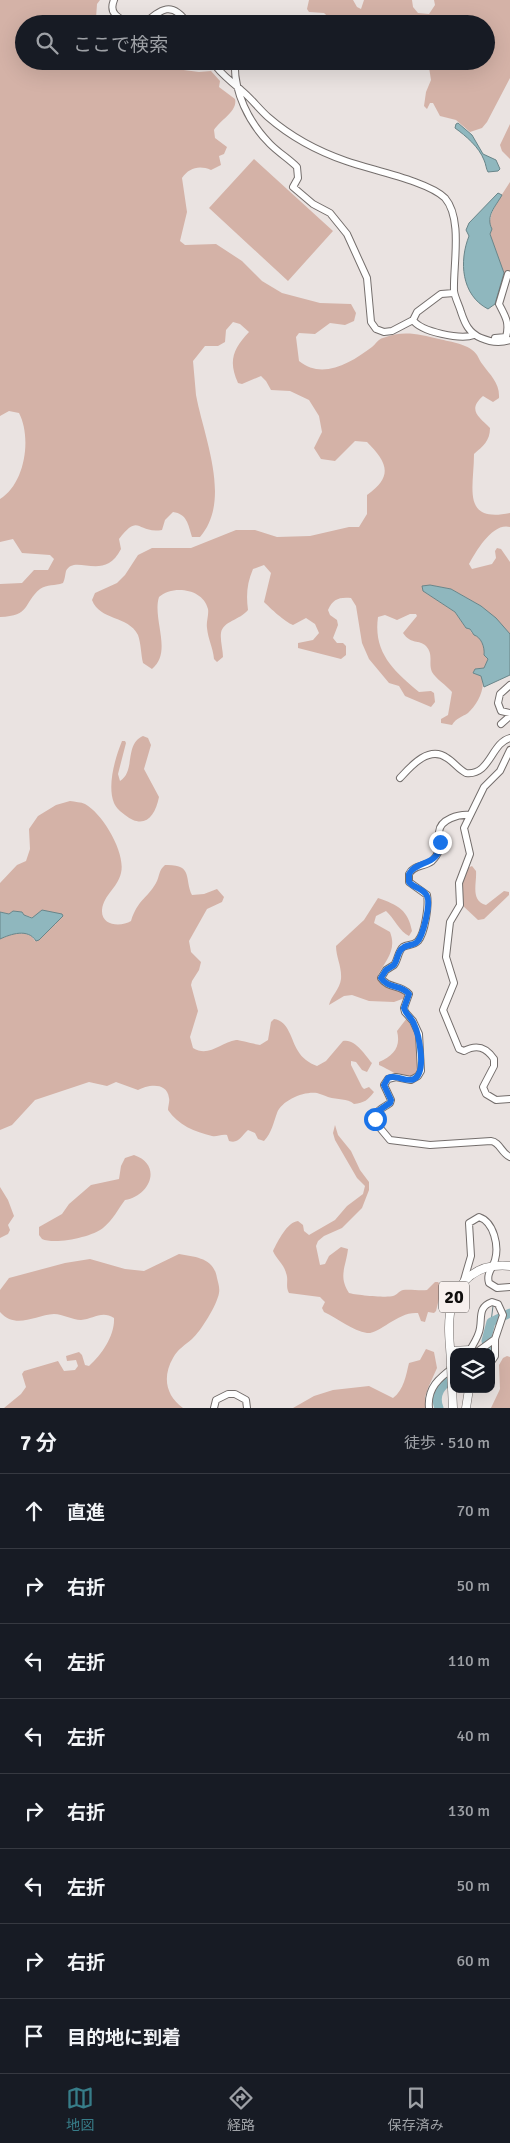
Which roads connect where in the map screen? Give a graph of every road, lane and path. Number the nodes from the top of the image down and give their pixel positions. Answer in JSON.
{"nodes":[{"id":1,"x":114,"y":0,"type":"edge"},
{"id":2,"x":116,"y":15,"type":"edge"},
{"id":3,"x":154,"y":15,"type":"edge"},
{"id":4,"x":180,"y":15,"type":"edge"},
{"id":5,"x":218,"y":70,"type":"edge"},
{"id":6,"x":234,"y":70,"type":"edge"},
{"id":7,"x":236,"y":86,"type":"junction"},
{"id":8,"x":508,"y":274,"type":"dead end"},
{"id":9,"x":454,"y":293,"type":"junction"},
{"id":10,"x":413,"y":320,"type":"junction"},
{"id":11,"x":474,"y":335,"type":"junction"},
{"id":12,"x":487,"y":340,"type":"junction"},
{"id":13,"x":510,"y":340,"type":"edge"},
{"id":14,"x":510,"y":685,"type":"edge"},
{"id":15,"x":510,"y":715,"type":"edge"},
{"id":16,"x":501,"y":724,"type":"dead end"},
{"id":17,"x":510,"y":738,"type":"edge"},
{"id":18,"x":510,"y":750,"type":"edge"},
{"id":19,"x":400,"y":778,"type":"dead end"},
{"id":20,"x":470,"y":815,"type":"junction"},
{"id":21,"x":510,"y":1099,"type":"edge"},
{"id":22,"x":510,"y":1156,"type":"edge"},
{"id":23,"x":492,"y":1266,"type":"junction"},
{"id":24,"x":510,"y":1266,"type":"edge"},
{"id":25,"x":464,"y":1280,"type":"junction"},
{"id":26,"x":510,"y":1287,"type":"edge"},
{"id":27,"x":493,"y":1341,"type":"junction"},
{"id":28,"x":451,"y":1348,"type":"edge"},
{"id":29,"x":475,"y":1348,"type":"edge"},
{"id":30,"x":479,"y":1348,"type":"edge"},
{"id":31,"x":495,"y":1355,"type":"edge"},
{"id":32,"x":450,"y":1370,"type":"edge"},
{"id":33,"x":452,"y":1393,"type":"edge"},
{"id":34,"x":468,"y":1393,"type":"edge"},
{"id":35,"x":214,"y":1408,"type":"edge"},
{"id":36,"x":247,"y":1408,"type":"edge"},
{"id":37,"x":429,"y":1408,"type":"edge"},
{"id":38,"x":453,"y":1408,"type":"edge"},
{"id":39,"x":466,"y":1408,"type":"edge"}],
"edges":[{"from":1,"to":2,"type":"street"},
{"from":3,"to":4,"type":"street"},
{"from":5,"to":7,"type":"street"},
{"from":6,"to":7,"type":"street"},
{"from":7,"to":9,"type":"street"},
{"from":7,"to":10,"type":"street"},
{"from":8,"to":12,"type":"street"},
{"from":9,"to":10,"type":"street"},
{"from":9,"to":11,"type":"street"},
{"from":10,"to":11,"type":"street"},
{"from":11,"to":12,"type":"street"},
{"from":12,"to":13,"type":"street"},
{"from":14,"to":15,"type":"street"},
{"from":15,"to":16,"type":"street"},
{"from":17,"to":19,"type":"street"},
{"from":18,"to":20,"type":"street"},
{"from":20,"to":21,"type":"street"},
{"from":20,"to":22,"type":"street"},
{"from":23,"to":24,"type":"main road","number":"20"},
{"from":23,"to":25,"type":"main road","number":"20"},
{"from":23,"to":25,"type":"street"},
{"from":23,"to":26,"type":"street"},
{"from":25,"to":28,"type":"main road","number":"20"},
{"from":27,"to":29,"type":"street"},
{"from":27,"to":30,"type":"street"},
{"from":27,"to":31,"type":"street"},
{"from":32,"to":37,"type":"street"},
{"from":33,"to":38,"type":"main road","number":"20","bridge":true},
{"from":34,"to":39,"type":"main road"},
{"from":35,"to":36,"type":"street"}]}
